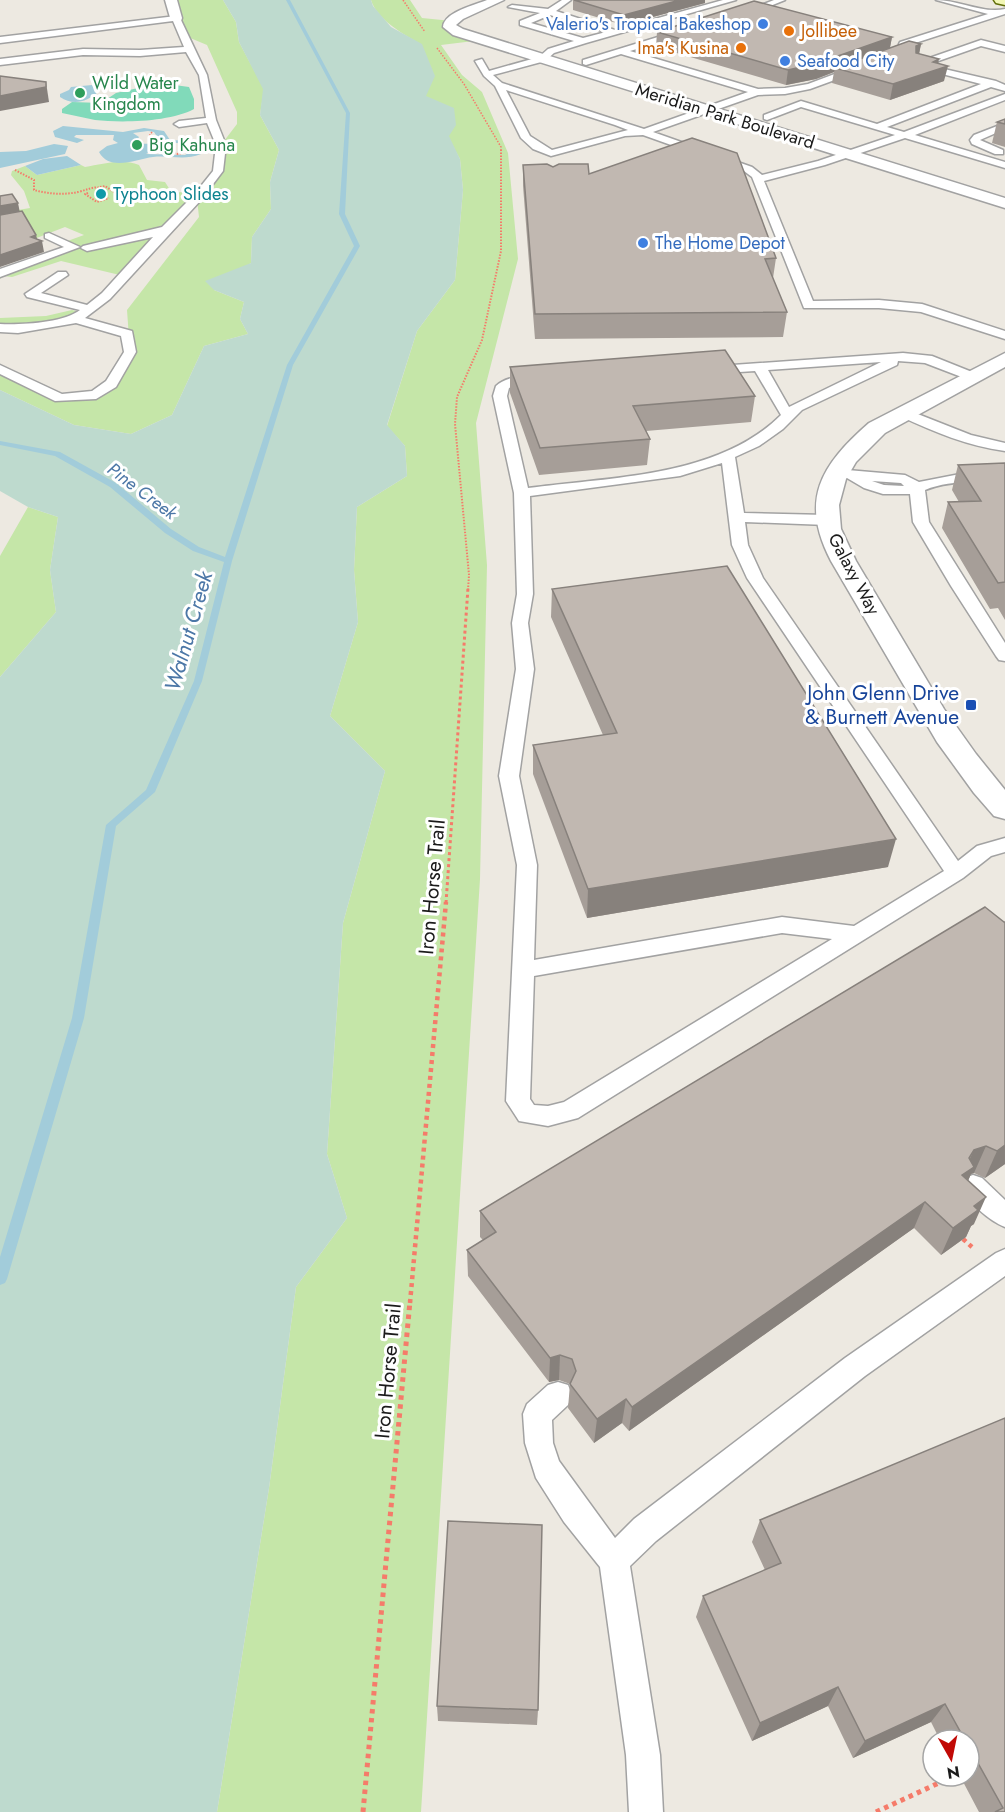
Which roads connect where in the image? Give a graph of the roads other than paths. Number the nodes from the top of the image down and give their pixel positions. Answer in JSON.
{"nodes":[{"id":1,"x":498,"y":0,"type":"edge"},
{"id":2,"x":567,"y":0,"type":"edge"},
{"id":3,"x":732,"y":0,"type":"edge"},
{"id":4,"x":781,"y":0,"type":"edge"},
{"id":5,"x":940,"y":0,"type":"edge"},
{"id":6,"x":1000,"y":0,"type":"edge"},
{"id":7,"x":1005,"y":1,"type":"edge"},
{"id":8,"x":517,"y":3,"type":"edge"},
{"id":9,"x":168,"y":4,"type":"edge"},
{"id":10,"x":758,"y":8,"type":"junction"},
{"id":11,"x":550,"y":12,"type":"junction"},
{"id":12,"x":777,"y":12,"type":"edge"},
{"id":13,"x":1000,"y":12,"type":"edge"},
{"id":14,"x":176,"y":18,"type":"junction"},
{"id":15,"x":729,"y":19,"type":"edge"},
{"id":16,"x":149,"y":22,"type":"junction"},
{"id":17,"x":697,"y":28,"type":"edge"},
{"id":18,"x":138,"y":32,"type":"dead end"},
{"id":19,"x":615,"y":33,"type":"junction"},
{"id":20,"x":0,"y":40,"type":"edge"},
{"id":21,"x":584,"y":41,"type":"junction"},
{"id":22,"x":189,"y":49,"type":"junction"},
{"id":23,"x":1005,"y":49,"type":"edge"},
{"id":24,"x":621,"y":51,"type":"junction"},
{"id":25,"x":546,"y":55,"type":"junction"},
{"id":26,"x":891,"y":57,"type":"edge"},
{"id":27,"x":479,"y":61,"type":"dead end"},
{"id":28,"x":0,"y":62,"type":"edge"},
{"id":29,"x":586,"y":62,"type":"junction"},
{"id":30,"x":870,"y":64,"type":"edge"},
{"id":31,"x":486,"y":74,"type":"junction"},
{"id":32,"x":1005,"y":78,"type":"edge"},
{"id":33,"x":990,"y":84,"type":"junction"},
{"id":34,"x":499,"y":85,"type":"junction"},
{"id":35,"x":1005,"y":88,"type":"edge"},
{"id":36,"x":757,"y":92,"type":"junction"},
{"id":37,"x":1005,"y":97,"type":"edge"},
{"id":38,"x":722,"y":103,"type":"junction"},
{"id":39,"x":979,"y":107,"type":"junction"},
{"id":40,"x":708,"y":111,"type":"junction"},
{"id":41,"x":996,"y":112,"type":"dead end"},
{"id":42,"x":767,"y":117,"type":"junction"},
{"id":43,"x":211,"y":120,"type":"junction"},
{"id":44,"x":179,"y":124,"type":"dead end"},
{"id":45,"x":1005,"y":126,"type":"edge"},
{"id":46,"x":877,"y":127,"type":"junction"},
{"id":47,"x":644,"y":132,"type":"junction"},
{"id":48,"x":905,"y":135,"type":"junction"},
{"id":49,"x":586,"y":145,"type":"junction"},
{"id":50,"x":870,"y":148,"type":"junction"},
{"id":51,"x":596,"y":154,"type":"dead end"},
{"id":52,"x":847,"y":154,"type":"junction"},
{"id":53,"x":1005,"y":154,"type":"edge"},
{"id":54,"x":1005,"y":165,"type":"edge"},
{"id":55,"x":759,"y":179,"type":"junction"},
{"id":56,"x":1005,"y":190,"type":"edge"},
{"id":57,"x":1005,"y":203,"type":"edge"},
{"id":58,"x":167,"y":229,"type":"junction"},
{"id":59,"x":48,"y":237,"type":"dead end"},
{"id":60,"x":74,"y":247,"type":"junction"},
{"id":61,"x":87,"y":248,"type":"junction"},
{"id":62,"x":145,"y":251,"type":"junction"},
{"id":63,"x":0,"y":273,"type":"edge"},
{"id":64,"x":62,"y":275,"type":"dead end"},
{"id":65,"x":89,"y":309,"type":"junction"},
{"id":66,"x":76,"y":319,"type":"junction"},
{"id":67,"x":0,"y":328,"type":"edge"},
{"id":68,"x":1005,"y":335,"type":"edge"},
{"id":69,"x":903,"y":357,"type":"junction"},
{"id":70,"x":1005,"y":359,"type":"edge"},
{"id":71,"x":759,"y":366,"type":"junction"},
{"id":72,"x":0,"y":369,"type":"edge"},
{"id":73,"x":694,"y":371,"type":"edge"},
{"id":74,"x":972,"y":377,"type":"junction"},
{"id":75,"x":556,"y":380,"type":"edge"},
{"id":76,"x":904,"y":413,"type":"junction"},
{"id":77,"x":789,"y":415,"type":"junction"},
{"id":78,"x":1005,"y":447,"type":"edge"},
{"id":79,"x":727,"y":455,"type":"junction"},
{"id":80,"x":844,"y":475,"type":"junction"},
{"id":81,"x":1005,"y":480,"type":"edge"},
{"id":82,"x":917,"y":488,"type":"junction"},
{"id":83,"x":522,"y":493,"type":"junction"},
{"id":84,"x":737,"y":517,"type":"junction"},
{"id":85,"x":827,"y":520,"type":"junction"},
{"id":86,"x":1005,"y":627,"type":"edge"},
{"id":87,"x":987,"y":628,"type":"junction"},
{"id":88,"x":1005,"y":656,"type":"edge"},
{"id":89,"x":1005,"y":809,"type":"edge"},
{"id":90,"x":1005,"y":845,"type":"edge"},
{"id":91,"x":956,"y":873,"type":"junction"},
{"id":92,"x":856,"y":934,"type":"junction"},
{"id":93,"x":523,"y":970,"type":"junction"},
{"id":94,"x":973,"y":1186,"type":"edge"},
{"id":95,"x":1005,"y":1216,"type":"edge"},
{"id":96,"x":1005,"y":1260,"type":"edge"},
{"id":97,"x":558,"y":1395,"type":"dead end"},
{"id":98,"x":614,"y":1561,"type":"junction"},
{"id":99,"x":646,"y":1812,"type":"edge"}],
"edges":[{"from":1,"to":25,"type":"street","name":"Meridian Park Boulevard"},
{"from":2,"to":11,"type":"lane"},
{"from":3,"to":19,"type":"lane"},
{"from":4,"to":10,"type":"lane"},
{"from":5,"to":13,"type":"lane"},
{"from":6,"to":7,"type":"main road"},
{"from":8,"to":11,"type":"lane"},
{"from":8,"to":25,"type":"street","name":"Meridian Park Boulevard"},
{"from":9,"to":14,"type":"street"},
{"from":10,"to":12,"type":"lane"},
{"from":10,"to":15,"type":"lane"},
{"from":11,"to":19,"type":"lane"},
{"from":11,"to":21,"type":"lane"},
{"from":13,"to":26,"type":"lane"},
{"from":14,"to":16,"type":"lane"},
{"from":14,"to":22,"type":"lane"},
{"from":16,"to":18,"type":"lane"},
{"from":16,"to":20,"type":"lane"},
{"from":17,"to":24,"type":"lane"},
{"from":19,"to":21,"type":"lane"},
{"from":21,"to":25,"type":"lane"},
{"from":22,"to":28,"type":"lane"},
{"from":22,"to":43,"type":"lane"},
{"from":23,"to":33,"type":"lane"},
{"from":24,"to":29,"type":"lane"},
{"from":24,"to":36,"type":"lane"},
{"from":25,"to":29,"type":"street","name":"Meridian Park Boulevard"},
{"from":25,"to":31,"type":"lane"},
{"from":25,"to":40,"type":"street","name":"Meridian Park Boulevard"},
{"from":27,"to":31,"type":"lane"},
{"from":29,"to":38,"type":"street","name":"Meridian Park Boulevard"},
{"from":30,"to":36,"type":"lane"},
{"from":31,"to":34,"type":"lane"},
{"from":32,"to":33,"type":"lane"},
{"from":33,"to":35,"type":"lane"},
{"from":33,"to":46,"type":"lane"},
{"from":34,"to":47,"type":"lane"},
{"from":34,"to":49,"type":"lane"},
{"from":36,"to":38,"type":"lane"},
{"from":37,"to":39,"type":"lane"},
{"from":38,"to":40,"type":"lane"},
{"from":38,"to":42,"type":"street","name":"Meridian Park Boulevard"},
{"from":39,"to":41,"type":"lane"},
{"from":39,"to":48,"type":"lane"},
{"from":40,"to":47,"type":"lane"},
{"from":40,"to":52,"type":"street","name":"Meridian Park Boulevard"},
{"from":42,"to":46,"type":"lane"},
{"from":42,"to":50,"type":"street","name":"Meridian Park Boulevard"},
{"from":43,"to":44,"type":"lane"},
{"from":43,"to":58,"type":"lane"},
{"from":45,"to":53,"type":"lane"},
{"from":46,"to":48,"type":"lane"},
{"from":47,"to":49,"type":"lane"},
{"from":47,"to":55,"type":"lane"},
{"from":48,"to":50,"type":"lane"},
{"from":48,"to":54,"type":"lane"},
{"from":49,"to":51,"type":"lane"},
{"from":50,"to":52,"type":"lane"},
{"from":50,"to":56,"type":"street","name":"Meridian Park Boulevard"},
{"from":52,"to":55,"type":"lane"},
{"from":52,"to":57,"type":"street","name":"Meridian Park Boulevard"},
{"from":55,"to":68,"type":"lane"},
{"from":58,"to":61,"type":"lane"},
{"from":58,"to":62,"type":"lane"},
{"from":59,"to":60,"type":"lane"},
{"from":60,"to":61,"type":"lane"},
{"from":60,"to":63,"type":"lane"},
{"from":61,"to":62,"type":"lane"},
{"from":62,"to":65,"type":"lane"},
{"from":64,"to":65,"type":"lane"},
{"from":65,"to":66,"type":"lane"},
{"from":66,"to":67,"type":"lane"},
{"from":66,"to":72,"type":"lane"},
{"from":69,"to":71,"type":"lane"},
{"from":69,"to":74,"type":"lane"},
{"from":69,"to":77,"type":"lane"},
{"from":70,"to":74,"type":"street","name":"Galaxy Way"},
{"from":71,"to":73,"type":"lane"},
{"from":71,"to":77,"type":"lane"},
{"from":74,"to":76,"type":"street","name":"Galaxy Way"},
{"from":75,"to":83,"type":"lane"},
{"from":76,"to":78,"type":"lane"},
{"from":76,"to":80,"type":"street","name":"Galaxy Way"},
{"from":77,"to":79,"type":"lane"},
{"from":79,"to":83,"type":"lane"},
{"from":79,"to":84,"type":"lane"},
{"from":80,"to":82,"type":"lane"},
{"from":80,"to":85,"type":"street","name":"Galaxy Way"},
{"from":81,"to":82,"type":"lane"},
{"from":82,"to":87,"type":"lane"},
{"from":83,"to":93,"type":"lane"},
{"from":84,"to":85,"type":"lane"},
{"from":84,"to":91,"type":"lane"},
{"from":85,"to":89,"type":"street","name":"Galaxy Way"},
{"from":86,"to":87,"type":"lane"},
{"from":87,"to":88,"type":"lane"},
{"from":90,"to":91,"type":"lane"},
{"from":91,"to":92,"type":"lane"},
{"from":92,"to":93,"type":"lane"},
{"from":92,"to":93,"type":"lane"},
{"from":94,"to":95,"type":"lane"},
{"from":96,"to":98,"type":"lane"},
{"from":97,"to":98,"type":"lane"},
{"from":98,"to":99,"type":"lane"}]}
